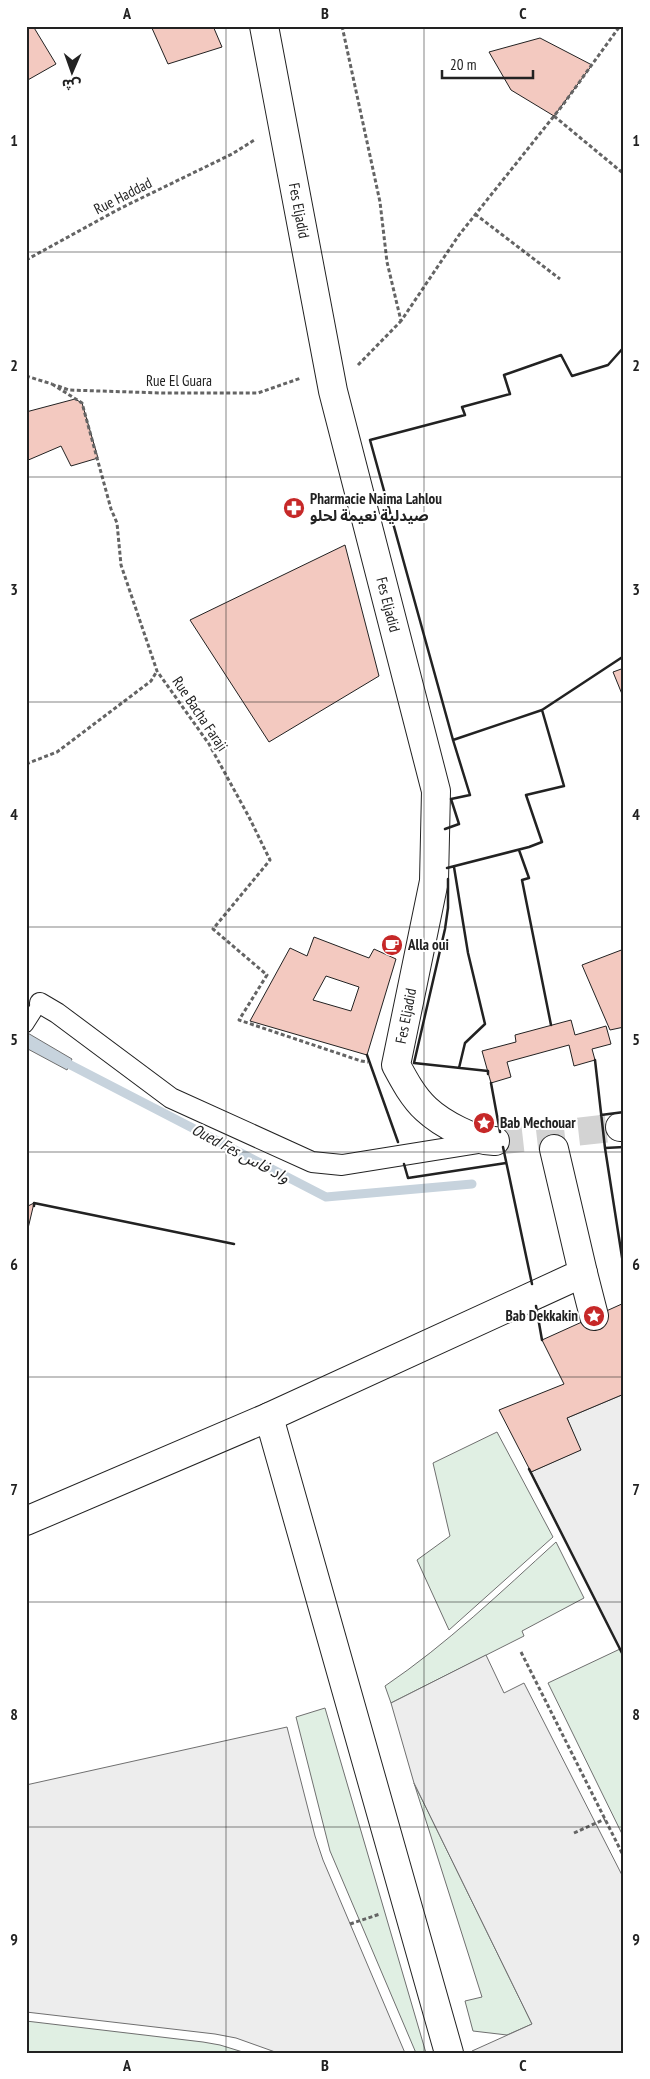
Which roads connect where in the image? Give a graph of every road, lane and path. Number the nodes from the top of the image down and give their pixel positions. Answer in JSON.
{"nodes":[{"id":1,"x":264,"y":26,"type":"edge"},
{"id":2,"x":342,"y":26,"type":"edge"},
{"id":3,"x":620,"y":26,"type":"edge"},
{"id":4,"x":554,"y":116,"type":"junction"},
{"id":5,"x":232,"y":154,"type":"dead end"},
{"id":6,"x":624,"y":174,"type":"edge"},
{"id":7,"x":475,"y":214,"type":"junction"},
{"id":8,"x":26,"y":260,"type":"edge"},
{"id":9,"x":560,"y":279,"type":"dead end"},
{"id":10,"x":401,"y":321,"type":"junction"},
{"id":11,"x":26,"y":376,"type":"edge"},
{"id":12,"x":332,"y":379,"type":"junction"},
{"id":13,"x":52,"y":384,"type":"junction"},
{"id":14,"x":157,"y":671,"type":"junction"},
{"id":15,"x":26,"y":764,"type":"edge"},
{"id":16,"x":40,"y":1003,"type":"joint"},
{"id":17,"x":26,"y":1025,"type":"edge"},
{"id":18,"x":396,"y":1064,"type":"junction"},
{"id":19,"x":490,"y":1141,"type":"joint"},
{"id":20,"x":554,"y":1149,"type":"dead end"},
{"id":21,"x":582,"y":1273,"type":"junction"},
{"id":22,"x":594,"y":1316,"type":"dead end"},
{"id":23,"x":269,"y":1417,"type":"junction"},
{"id":24,"x":26,"y":1521,"type":"edge"},
{"id":25,"x":521,"y":1652,"type":"dead end"},
{"id":26,"x":605,"y":1819,"type":"junction"},
{"id":27,"x":574,"y":1833,"type":"dead end"},
{"id":28,"x":624,"y":1857,"type":"edge"},
{"id":29,"x":385,"y":1912,"type":"dead end"},
{"id":30,"x":350,"y":1924,"type":"dead end"},
{"id":31,"x":449,"y":2053,"type":"edge"}],
"edges":[{"from":1,"to":12,"type":"street","name":"Fes Eljadid"},
{"from":2,"to":10,"type":"path"},
{"from":3,"to":4,"type":"path"},
{"from":4,"to":6,"type":"path"},
{"from":4,"to":7,"type":"path"},
{"from":5,"to":8,"type":"path","name":"Rue Haddad"},
{"from":7,"to":9,"type":"path"},
{"from":7,"to":10,"type":"path"},
{"from":10,"to":12,"type":"path"},
{"from":11,"to":13,"type":"path","name":"Rue El Guara"},
{"from":12,"to":13,"type":"path","name":"Rue El Guara"},
{"from":12,"to":18,"type":"street","name":"Fes Eljadid"},
{"from":13,"to":14,"type":"path","name":"Rue Bacha Faraji"},
{"from":14,"to":15,"type":"path"},
{"from":14,"to":18,"type":"path","name":"Rue Bacha Faraji"},
{"from":16,"to":17,"type":"lane"},
{"from":16,"to":19,"type":"street"},
{"from":18,"to":19,"type":"street","name":"Fes Eljadid"},
{"from":20,"to":21,"type":"street"},
{"from":21,"to":22,"type":"street"},
{"from":21,"to":23,"type":"street"},
{"from":23,"to":24,"type":"street"},
{"from":23,"to":31,"type":"street"},
{"from":25,"to":26,"type":"path"},
{"from":26,"to":27,"type":"path"},
{"from":26,"to":28,"type":"path"},
{"from":29,"to":30,"type":"path"}]}
